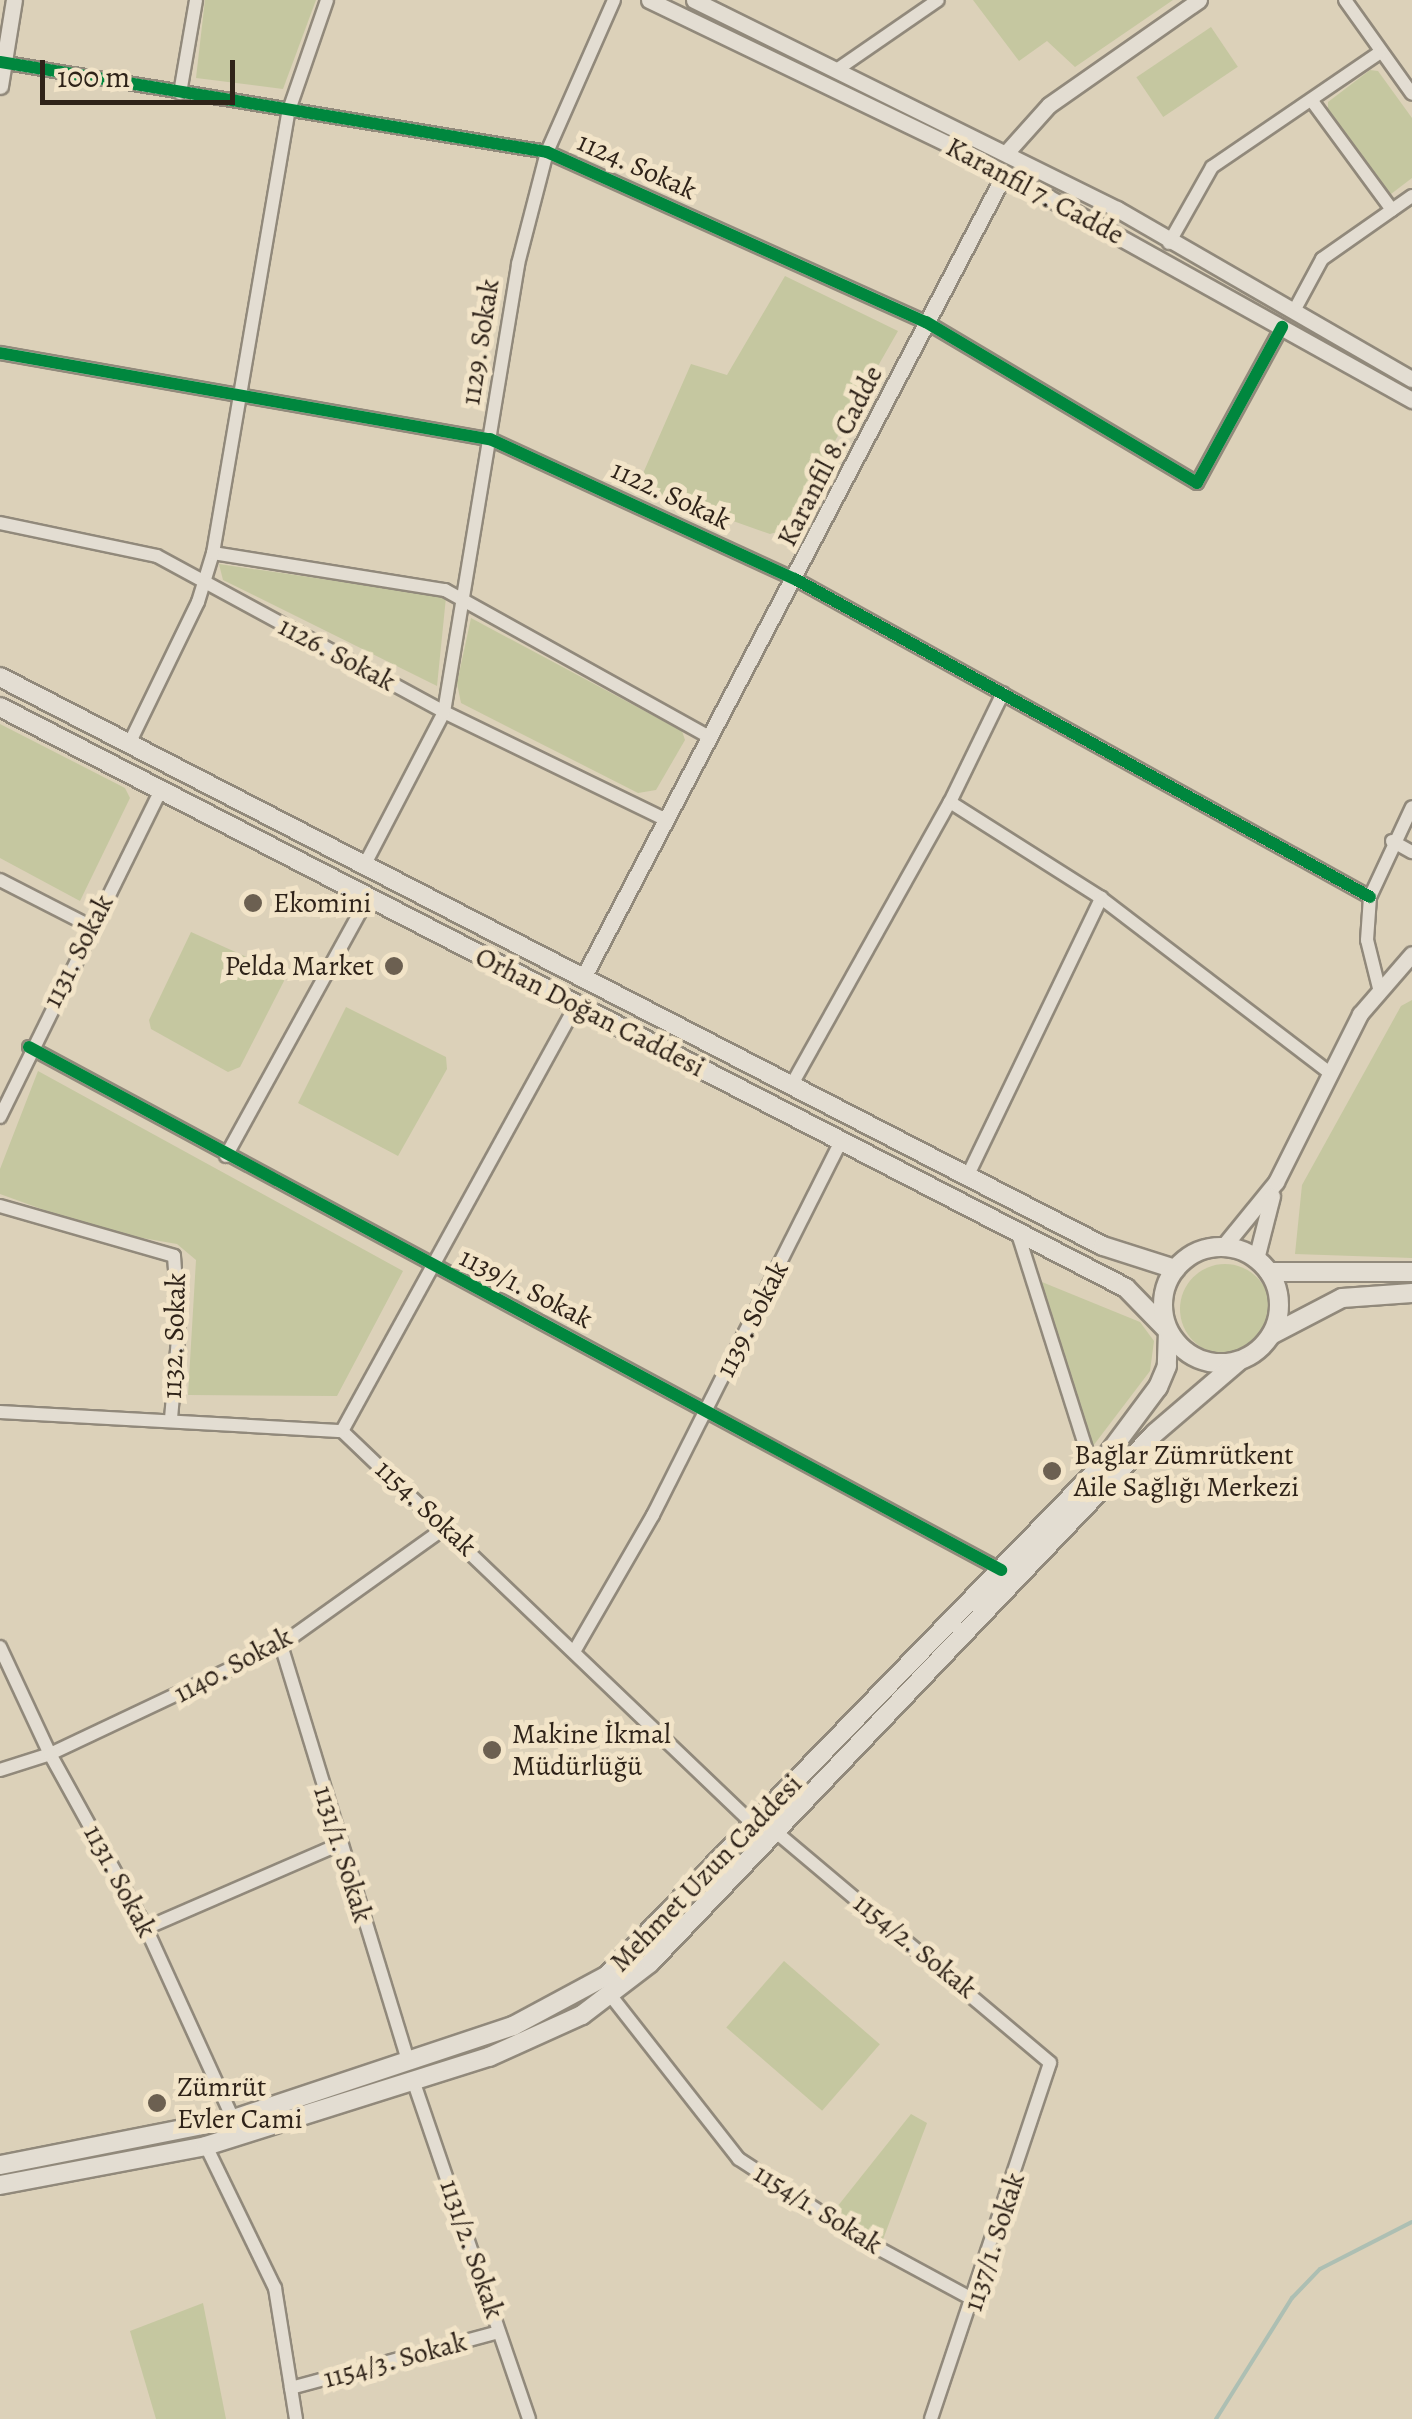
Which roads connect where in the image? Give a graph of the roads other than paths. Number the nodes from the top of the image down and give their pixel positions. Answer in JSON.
{"nodes":[{"id":1,"x":14,"y":0,"type":"edge"},
{"id":2,"x":196,"y":0,"type":"edge"},
{"id":3,"x":328,"y":0,"type":"edge"},
{"id":4,"x":614,"y":0,"type":"edge"},
{"id":5,"x":649,"y":0,"type":"edge"},
{"id":6,"x":694,"y":0,"type":"edge"},
{"id":7,"x":938,"y":0,"type":"edge"},
{"id":8,"x":1199,"y":0,"type":"edge"},
{"id":9,"x":1345,"y":0,"type":"edge"},
{"id":10,"x":1379,"y":53,"type":"junction"},
{"id":11,"x":2,"y":62,"type":"edge"},
{"id":12,"x":838,"y":69,"type":"junction"},
{"id":13,"x":0,"y":86,"type":"edge"},
{"id":14,"x":180,"y":93,"type":"junction"},
{"id":15,"x":1412,"y":94,"type":"edge"},
{"id":16,"x":1312,"y":101,"type":"junction"},
{"id":17,"x":289,"y":110,"type":"junction"},
{"id":18,"x":547,"y":152,"type":"junction"},
{"id":19,"x":1006,"y":153,"type":"junction"},
{"id":20,"x":1005,"y":173,"type":"junction"},
{"id":21,"x":1412,"y":196,"type":"edge"},
{"id":22,"x":1392,"y":210,"type":"junction"},
{"id":23,"x":1169,"y":242,"type":"junction"},
{"id":24,"x":1294,"y":311,"type":"junction"},
{"id":25,"x":926,"y":322,"type":"junction"},
{"id":26,"x":1282,"y":327,"type":"junction"},
{"id":27,"x":0,"y":353,"type":"edge"},
{"id":28,"x":1412,"y":379,"type":"edge"},
{"id":29,"x":242,"y":395,"type":"junction"},
{"id":30,"x":1412,"y":400,"type":"edge"},
{"id":31,"x":490,"y":439,"type":"junction"},
{"id":32,"x":0,"y":523,"type":"edge"},
{"id":33,"x":213,"y":553,"type":"junction"},
{"id":34,"x":203,"y":577,"type":"junction"},
{"id":35,"x":795,"y":579,"type":"junction"},
{"id":36,"x":464,"y":602,"type":"junction"},
{"id":37,"x":0,"y":676,"type":"edge"},
{"id":38,"x":1003,"y":693,"type":"junction"},
{"id":39,"x":0,"y":707,"type":"edge"},
{"id":40,"x":444,"y":712,"type":"junction"},
{"id":41,"x":712,"y":738,"type":"junction"},
{"id":42,"x":129,"y":744,"type":"junction"},
{"id":43,"x":162,"y":788,"type":"junction"},
{"id":44,"x":950,"y":802,"type":"junction"},
{"id":45,"x":1412,"y":807,"type":"edge"},
{"id":46,"x":664,"y":820,"type":"junction"},
{"id":47,"x":1392,"y":840,"type":"junction"},
{"id":48,"x":1412,"y":852,"type":"edge"},
{"id":49,"x":364,"y":866,"type":"junction"},
{"id":50,"x":0,"y":880,"type":"edge"},
{"id":51,"x":368,"y":898,"type":"junction"},
{"id":52,"x":1101,"y":898,"type":"junction"},
{"id":53,"x":1370,"y":898,"type":"junction"},
{"id":54,"x":90,"y":926,"type":"junction"},
{"id":55,"x":1412,"y":954,"type":"edge"},
{"id":56,"x":586,"y":974,"type":"junction"},
{"id":57,"x":1380,"y":988,"type":"junction"},
{"id":58,"x":576,"y":1006,"type":"junction"},
{"id":59,"x":30,"y":1048,"type":"junction"},
{"id":60,"x":1332,"y":1074,"type":"junction"},
{"id":61,"x":790,"y":1086,"type":"junction"},
{"id":62,"x":0,"y":1118,"type":"edge"},
{"id":63,"x":840,"y":1143,"type":"junction"},
{"id":64,"x":226,"y":1156,"type":"junction"},
{"id":65,"x":966,"y":1177,"type":"junction"},
{"id":66,"x":1276,"y":1182,"type":"junction"},
{"id":67,"x":0,"y":1206,"type":"edge"},
{"id":68,"x":1018,"y":1234,"type":"junction"},
{"id":69,"x":1223,"y":1247,"type":"junction"},
{"id":70,"x":1263,"y":1265,"type":"junction"},
{"id":71,"x":434,"y":1268,"type":"junction"},
{"id":72,"x":1174,"y":1269,"type":"junction"},
{"id":73,"x":1412,"y":1272,"type":"edge"},
{"id":74,"x":1412,"y":1293,"type":"edge"},
{"id":75,"x":1168,"y":1331,"type":"junction"},
{"id":76,"x":1271,"y":1335,"type":"junction"},
{"id":77,"x":1239,"y":1361,"type":"junction"},
{"id":78,"x":707,"y":1408,"type":"junction"},
{"id":79,"x":0,"y":1412,"type":"edge"},
{"id":80,"x":171,"y":1419,"type":"junction"},
{"id":81,"x":342,"y":1431,"type":"junction"},
{"id":82,"x":1094,"y":1473,"type":"junction"},
{"id":83,"x":447,"y":1526,"type":"junction"},
{"id":84,"x":1001,"y":1570,"type":"junction"},
{"id":85,"x":281,"y":1645,"type":"junction"},
{"id":86,"x":0,"y":1647,"type":"edge"},
{"id":87,"x":574,"y":1650,"type":"junction"},
{"id":88,"x":50,"y":1754,"type":"junction"},
{"id":89,"x":0,"y":1770,"type":"edge"},
{"id":90,"x":754,"y":1824,"type":"junction"},
{"id":91,"x":776,"y":1832,"type":"junction"},
{"id":92,"x":340,"y":1844,"type":"junction"},
{"id":93,"x":146,"y":1928,"type":"junction"},
{"id":94,"x":611,"y":1996,"type":"junction"},
{"id":95,"x":408,"y":2061,"type":"junction"},
{"id":96,"x":1050,"y":2062,"type":"joint"},
{"id":97,"x":413,"y":2080,"type":"junction"},
{"id":98,"x":233,"y":2119,"type":"junction"},
{"id":99,"x":206,"y":2146,"type":"junction"},
{"id":100,"x":0,"y":2165,"type":"edge"},
{"id":101,"x":0,"y":2185,"type":"edge"},
{"id":102,"x":974,"y":2300,"type":"junction"},
{"id":103,"x":500,"y":2332,"type":"junction"},
{"id":104,"x":291,"y":2388,"type":"junction"},
{"id":105,"x":296,"y":2419,"type":"edge"},
{"id":106,"x":528,"y":2419,"type":"edge"},
{"id":107,"x":931,"y":2419,"type":"edge"}],
"edges":[{"from":1,"to":11,"type":"street"},
{"from":2,"to":14,"type":"street"},
{"from":3,"to":17,"type":"street"},
{"from":4,"to":18,"type":"street","name":"1129. Sokak"},
{"from":5,"to":20,"type":"street","name":"Karanfil 7. Cadde"},
{"from":6,"to":12,"type":"street","name":"Karanfil 7. Cadde"},
{"from":7,"to":12,"type":"street"},
{"from":8,"to":19,"type":"street"},
{"from":9,"to":10,"type":"street"},
{"from":10,"to":15,"type":"street"},
{"from":10,"to":16,"type":"street"},
{"from":11,"to":13,"type":"street"},
{"from":11,"to":14,"type":"street","name":"1124. Sokak"},
{"from":12,"to":19,"type":"street","name":"Karanfil 7. Cadde"},
{"from":14,"to":17,"type":"street","name":"1124. Sokak"},
{"from":16,"to":22,"type":"street"},
{"from":16,"to":23,"type":"street"},
{"from":17,"to":18,"type":"street","name":"1124. Sokak"},
{"from":17,"to":29,"type":"street"},
{"from":18,"to":25,"type":"street","name":"1124. Sokak"},
{"from":18,"to":31,"type":"street","name":"1129. Sokak"},
{"from":19,"to":23,"type":"street","name":"Karanfil 7. Cadde"},
{"from":20,"to":25,"type":"street","name":"Karanfil 8. Cadde"},
{"from":20,"to":26,"type":"street","name":"Karanfil 7. Cadde"},
{"from":21,"to":22,"type":"street"},
{"from":22,"to":24,"type":"street"},
{"from":23,"to":24,"type":"street","name":"Karanfil 7. Cadde"},
{"from":24,"to":28,"type":"street","name":"Karanfil 7. Cadde"},
{"from":25,"to":26,"type":"street","name":"1124. Sokak"},
{"from":25,"to":35,"type":"street","name":"Karanfil 8. Cadde"},
{"from":26,"to":30,"type":"street","name":"Karanfil 7. Cadde"},
{"from":27,"to":29,"type":"street","name":"1122. Sokak"},
{"from":29,"to":31,"type":"street","name":"1122. Sokak"},
{"from":29,"to":33,"type":"street"},
{"from":31,"to":35,"type":"street","name":"1122. Sokak"},
{"from":31,"to":36,"type":"street","name":"1129. Sokak"},
{"from":32,"to":34,"type":"street","name":"1126. Sokak"},
{"from":33,"to":34,"type":"street"},
{"from":33,"to":36,"type":"street"},
{"from":34,"to":40,"type":"street","name":"1126. Sokak"},
{"from":34,"to":42,"type":"street"},
{"from":35,"to":38,"type":"street","name":"1122. Sokak"},
{"from":35,"to":41,"type":"street","name":"Karanfil 8. Cadde"},
{"from":36,"to":40,"type":"street","name":"1129. Sokak"},
{"from":36,"to":41,"type":"street"},
{"from":37,"to":42,"type":"main road"},
{"from":38,"to":44,"type":"street"},
{"from":38,"to":53,"type":"street","name":"1122. Sokak"},
{"from":39,"to":43,"type":"main road","name":"Orhan Doğan Caddesi"},
{"from":40,"to":46,"type":"street","name":"1126. Sokak"},
{"from":40,"to":49,"type":"street","name":"1129. Sokak"},
{"from":41,"to":46,"type":"street","name":"Karanfil 8. Cadde"},
{"from":42,"to":49,"type":"main road"},
{"from":43,"to":51,"type":"main road","name":"Orhan Doğan Caddesi"},
{"from":43,"to":54,"type":"street","name":"1131. Sokak"},
{"from":44,"to":52,"type":"street"},
{"from":44,"to":61,"type":"street"},
{"from":45,"to":47,"type":"street"},
{"from":46,"to":56,"type":"street","name":"Karanfil 8. Cadde"},
{"from":47,"to":48,"type":"street"},
{"from":47,"to":53,"type":"street"},
{"from":49,"to":56,"type":"main road"},
{"from":50,"to":54,"type":"street"},
{"from":51,"to":58,"type":"main road","name":"Orhan Doğan Caddesi"},
{"from":51,"to":64,"type":"street"},
{"from":52,"to":60,"type":"street"},
{"from":52,"to":65,"type":"street"},
{"from":53,"to":57,"type":"street"},
{"from":54,"to":59,"type":"street","name":"1131. Sokak"},
{"from":55,"to":57,"type":"street"},
{"from":56,"to":61,"type":"main road"},
{"from":57,"to":60,"type":"street"},
{"from":58,"to":63,"type":"main road","name":"Orhan Doğan Caddesi"},
{"from":58,"to":71,"type":"street"},
{"from":59,"to":62,"type":"street","name":"1131. Sokak"},
{"from":59,"to":64,"type":"street","name":"1139/1. Sokak"},
{"from":60,"to":66,"type":"street"},
{"from":61,"to":65,"type":"main road"},
{"from":63,"to":68,"type":"main road","name":"Orhan Doğan Caddesi"},
{"from":63,"to":78,"type":"street","name":"1139. Sokak"},
{"from":64,"to":71,"type":"street","name":"1139/1. Sokak"},
{"from":65,"to":72,"type":"main road"},
{"from":66,"to":69,"type":"street"},
{"from":66,"to":70,"type":"street"},
{"from":67,"to":80,"type":"street","name":"1132. Sokak"},
{"from":68,"to":75,"type":"main road","name":"Orhan Doğan Caddesi"},
{"from":68,"to":82,"type":"street"},
{"from":69,"to":70,"type":"main road"},
{"from":69,"to":72,"type":"main road"},
{"from":70,"to":73,"type":"main road"},
{"from":70,"to":76,"type":"main road"},
{"from":71,"to":78,"type":"street","name":"1139/1. Sokak"},
{"from":71,"to":81,"type":"street"},
{"from":72,"to":75,"type":"main road"},
{"from":74,"to":76,"type":"main road"},
{"from":75,"to":77,"type":"main road"},
{"from":75,"to":82,"type":"main road","name":"Mehmet Uzun Caddesi"},
{"from":76,"to":77,"type":"main road"},
{"from":77,"to":91,"type":"main road"},
{"from":78,"to":84,"type":"street","name":"1139/1. Sokak"},
{"from":78,"to":87,"type":"street","name":"1139. Sokak"},
{"from":79,"to":80,"type":"street"},
{"from":80,"to":81,"type":"street"},
{"from":81,"to":83,"type":"street","name":"1154. Sokak"},
{"from":82,"to":84,"type":"main road","name":"Mehmet Uzun Caddesi"},
{"from":83,"to":85,"type":"street","name":"1140. Sokak"},
{"from":83,"to":87,"type":"street","name":"1154. Sokak"},
{"from":84,"to":90,"type":"main road","name":"Mehmet Uzun Caddesi"},
{"from":85,"to":88,"type":"street","name":"1140. Sokak"},
{"from":85,"to":92,"type":"street","name":"1131/1. Sokak"},
{"from":86,"to":88,"type":"street","name":"1131. Sokak"},
{"from":87,"to":90,"type":"street","name":"1154. Sokak"},
{"from":88,"to":89,"type":"street","name":"1140. Sokak"},
{"from":88,"to":93,"type":"street","name":"1131. Sokak"},
{"from":90,"to":95,"type":"main road","name":"Mehmet Uzun Caddesi"},
{"from":91,"to":94,"type":"main road"},
{"from":91,"to":96,"type":"street","name":"1154/2. Sokak"},
{"from":92,"to":93,"type":"street"},
{"from":92,"to":95,"type":"street","name":"1131/1. Sokak"},
{"from":93,"to":98,"type":"street","name":"1131. Sokak"},
{"from":94,"to":97,"type":"main road"},
{"from":94,"to":102,"type":"street","name":"1154/1. Sokak"},
{"from":95,"to":98,"type":"main road","name":"Mehmet Uzun Caddesi"},
{"from":96,"to":102,"type":"street","name":"1137/1. Sokak"},
{"from":97,"to":99,"type":"main road"},
{"from":97,"to":103,"type":"street","name":"1131/2. Sokak"},
{"from":98,"to":100,"type":"main road","name":"Mehmet Uzun Caddesi"},
{"from":99,"to":101,"type":"main road"},
{"from":99,"to":104,"type":"street"},
{"from":102,"to":107,"type":"street","name":"1137/1. Sokak"},
{"from":103,"to":104,"type":"street","name":"1154/3. Sokak"},
{"from":103,"to":106,"type":"street","name":"1131/2. Sokak"},
{"from":104,"to":105,"type":"street"}]}
